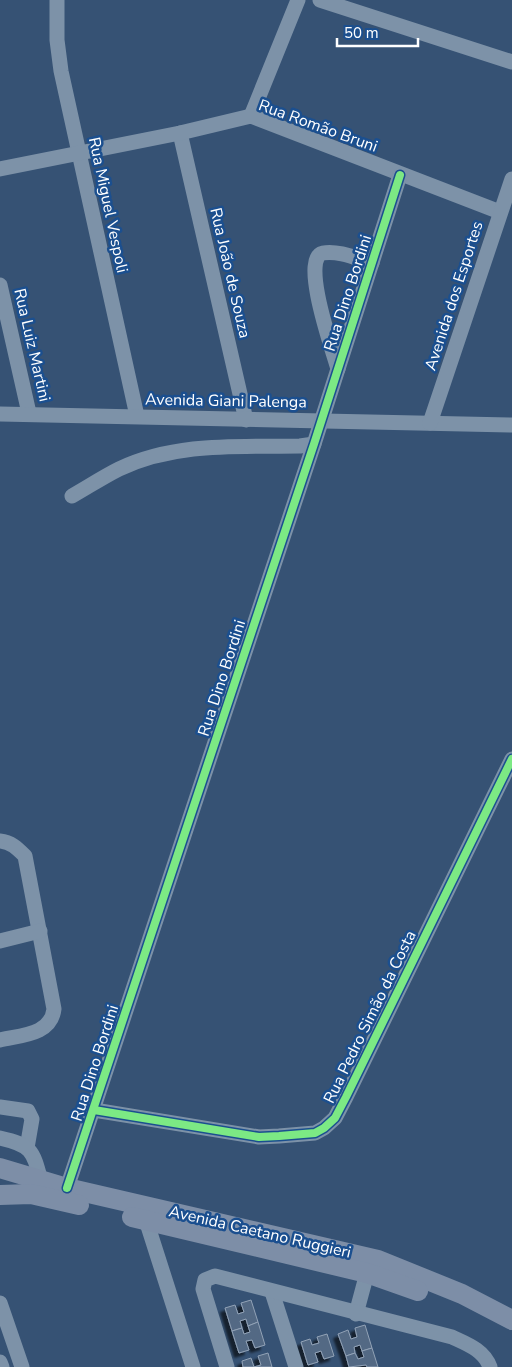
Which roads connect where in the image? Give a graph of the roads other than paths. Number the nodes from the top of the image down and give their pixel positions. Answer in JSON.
{"nodes":[{"id":1,"x":56,"y":0,"type":"edge"},
{"id":2,"x":298,"y":0,"type":"edge"},
{"id":3,"x":320,"y":0,"type":"edge"},
{"id":4,"x":512,"y":62,"type":"edge"},
{"id":5,"x":251,"y":116,"type":"junction"},
{"id":6,"x":180,"y":133,"type":"junction"},
{"id":7,"x":78,"y":152,"type":"junction"},
{"id":8,"x":0,"y":169,"type":"edge"},
{"id":9,"x":400,"y":175,"type":"junction"},
{"id":10,"x":512,"y":179,"type":"edge"},
{"id":11,"x":500,"y":212,"type":"junction"},
{"id":12,"x":372,"y":263,"type":"junction"},
{"id":13,"x":0,"y":284,"type":"edge"},
{"id":14,"x":338,"y":369,"type":"junction"},
{"id":15,"x":29,"y":413,"type":"junction"},
{"id":16,"x":0,"y":414,"type":"edge"},
{"id":17,"x":137,"y":416,"type":"junction"},
{"id":18,"x":246,"y":420,"type":"junction"},
{"id":19,"x":322,"y":421,"type":"junction"},
{"id":20,"x":430,"y":423,"type":"junction"},
{"id":21,"x":512,"y":425,"type":"edge"},
{"id":22,"x":314,"y":444,"type":"junction"},
{"id":23,"x":72,"y":496,"type":"dead end"},
{"id":24,"x":512,"y":760,"type":"edge"},
{"id":25,"x":0,"y":841,"type":"edge"},
{"id":26,"x":40,"y":931,"type":"junction"},
{"id":27,"x":0,"y":941,"type":"edge"},
{"id":28,"x":0,"y":1040,"type":"edge"},
{"id":29,"x":0,"y":1108,"type":"edge"},
{"id":30,"x":94,"y":1110,"type":"junction"},
{"id":31,"x":1,"y":1141,"type":"edge"},
{"id":32,"x":27,"y":1148,"type":"junction"},
{"id":33,"x":0,"y":1168,"type":"edge"},
{"id":34,"x":41,"y":1181,"type":"junction"},
{"id":35,"x":67,"y":1188,"type":"junction"},
{"id":36,"x":0,"y":1195,"type":"edge"},
{"id":37,"x":146,"y":1220,"type":"junction"},
{"id":38,"x":367,"y":1273,"type":"junction"},
{"id":39,"x":272,"y":1292,"type":"junction"},
{"id":40,"x":0,"y":1303,"type":"edge"},
{"id":41,"x":356,"y":1314,"type":"junction"},
{"id":42,"x":512,"y":1320,"type":"edge"},
{"id":43,"x":512,"y":1334,"type":"edge"},
{"id":44,"x":0,"y":1362,"type":"edge"},
{"id":45,"x":2,"y":1367,"type":"edge"},
{"id":46,"x":22,"y":1367,"type":"edge"},
{"id":47,"x":193,"y":1367,"type":"edge"},
{"id":48,"x":227,"y":1367,"type":"edge"},
{"id":49,"x":296,"y":1367,"type":"edge"},
{"id":50,"x":490,"y":1367,"type":"edge"}],
"edges":[{"from":1,"to":7,"type":"street","name":"Rua Miguel Vespoli"},
{"from":2,"to":5,"type":"street"},
{"from":3,"to":4,"type":"street"},
{"from":5,"to":6,"type":"street","name":"Rua Romão Bruni"},
{"from":5,"to":9,"type":"street","name":"Rua Romão Bruni"},
{"from":6,"to":7,"type":"street","name":"Rua Romão Bruni"},
{"from":6,"to":18,"type":"street","name":"Rua João de Souza"},
{"from":7,"to":8,"type":"street","name":"Rua Romão Bruni"},
{"from":7,"to":17,"type":"street","name":"Rua Miguel Vespoli"},
{"from":9,"to":11,"type":"street","name":"Rua Romão Bruni"},
{"from":9,"to":12,"type":"street","name":"Rua Dino Bordini"},
{"from":10,"to":11,"type":"street","name":"Avenida dos Esportes"},
{"from":11,"to":20,"type":"street","name":"Avenida dos Esportes"},
{"from":12,"to":14,"type":"street","name":"Rua Dino Bordini"},
{"from":12,"to":14,"type":"street","name":"Rua Dino Bordini"},
{"from":13,"to":15,"type":"street","name":"Rua Luiz Martini"},
{"from":14,"to":19,"type":"street","name":"Rua Dino Bordini"},
{"from":15,"to":16,"type":"street","name":"Avenida Giani Palenga"},
{"from":15,"to":17,"type":"street","name":"Avenida Giani Palenga"},
{"from":17,"to":18,"type":"street","name":"Avenida Giani Palenga"},
{"from":18,"to":19,"type":"street","name":"Avenida Giani Palenga"},
{"from":19,"to":20,"type":"street","name":"Avenida Giani Palenga"},
{"from":19,"to":22,"type":"street","name":"Rua Dino Bordini"},
{"from":20,"to":21,"type":"street","name":"Avenida Giani Palenga"},
{"from":22,"to":23,"type":"street"},
{"from":22,"to":30,"type":"street","name":"Rua Dino Bordini"},
{"from":24,"to":30,"type":"street","name":"Rua Pedro Simão da Costa"},
{"from":25,"to":26,"type":"street"},
{"from":26,"to":27,"type":"street"},
{"from":26,"to":28,"type":"street"},
{"from":29,"to":32,"type":"street"},
{"from":30,"to":35,"type":"street","name":"Rua Dino Bordini"},
{"from":31,"to":32,"type":"street"},
{"from":32,"to":34,"type":"street"},
{"from":33,"to":34,"type":"main road","name":"Avenida Caetano Ruggieri"},
{"from":34,"to":35,"type":"main road","name":"Avenida Caetano Ruggieri"},
{"from":35,"to":42,"type":"main road","name":"Avenida Caetano Ruggieri"},
{"from":36,"to":37,"type":"main road","name":"Avenida Caetano Ruggieri"},
{"from":37,"to":38,"type":"main road","name":"Avenida Caetano Ruggieri"},
{"from":37,"to":47,"type":"street"},
{"from":38,"to":41,"type":"street"},
{"from":38,"to":43,"type":"main road","name":"Avenida Caetano Ruggieri"},
{"from":39,"to":41,"type":"street"},
{"from":39,"to":48,"type":"street"},
{"from":39,"to":49,"type":"street"},
{"from":40,"to":46,"type":"street"},
{"from":41,"to":50,"type":"street"},
{"from":44,"to":45,"type":"street"}]}
